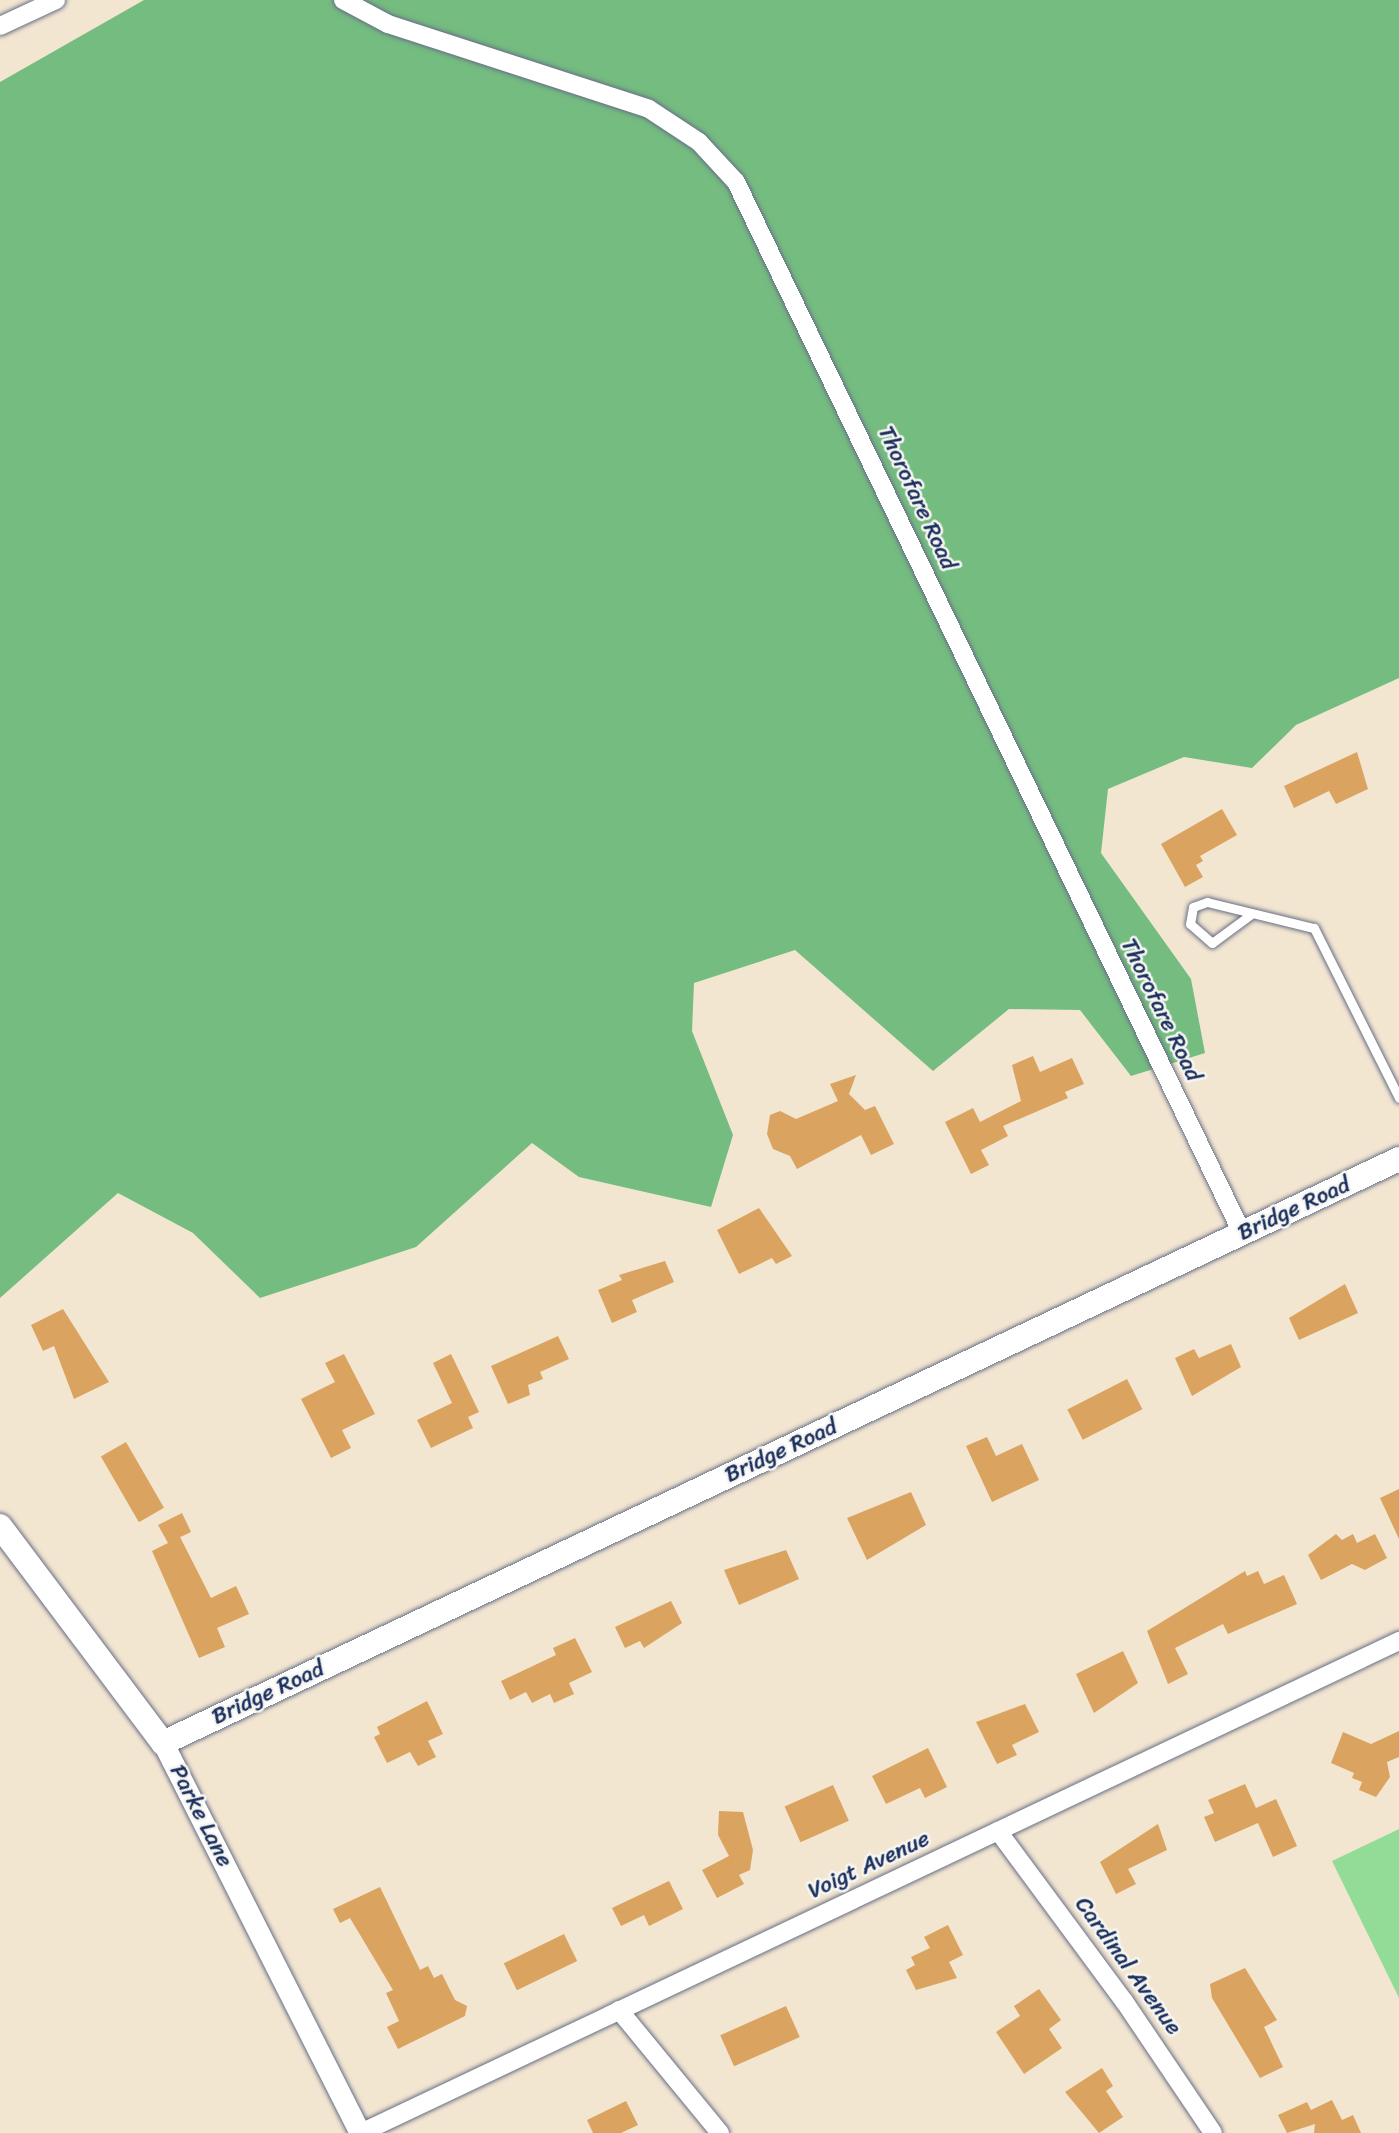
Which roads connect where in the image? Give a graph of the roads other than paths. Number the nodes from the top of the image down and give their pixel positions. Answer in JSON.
{"nodes":[{"id":1,"x":56,"y":0,"type":"edge"},
{"id":2,"x":343,"y":0,"type":"edge"},
{"id":3,"x":0,"y":26,"type":"edge"},
{"id":4,"x":1250,"y":915,"type":"junction"},
{"id":5,"x":1399,"y":1098,"type":"edge"},
{"id":6,"x":1399,"y":1159,"type":"edge"},
{"id":7,"x":1242,"y":1233,"type":"junction"},
{"id":8,"x":0,"y":1526,"type":"edge"},
{"id":9,"x":1399,"y":1641,"type":"edge"},
{"id":10,"x":163,"y":1743,"type":"junction"},
{"id":11,"x":998,"y":1831,"type":"junction"},
{"id":12,"x":619,"y":2010,"type":"junction"},
{"id":13,"x":360,"y":2133,"type":"edge"},
{"id":14,"x":720,"y":2133,"type":"edge"},
{"id":15,"x":1213,"y":2133,"type":"edge"}],
"edges":[{"from":1,"to":3,"type":"street"},
{"from":2,"to":7,"type":"street","name":"Thorofare Road"},
{"from":4,"to":4,"type":"lane"},
{"from":4,"to":5,"type":"lane"},
{"from":6,"to":7,"type":"main road","name":"Bridge Road"},
{"from":7,"to":10,"type":"main road","name":"Bridge Road"},
{"from":8,"to":10,"type":"main road","name":"Parke Lane"},
{"from":9,"to":11,"type":"street","name":"Voigt Avenue"},
{"from":10,"to":13,"type":"street","name":"Parke Lane"},
{"from":11,"to":12,"type":"street","name":"Voigt Avenue"},
{"from":11,"to":15,"type":"street","name":"Cardinal Avenue"},
{"from":12,"to":13,"type":"street","name":"Voigt Avenue"},
{"from":12,"to":14,"type":"street"}]}
